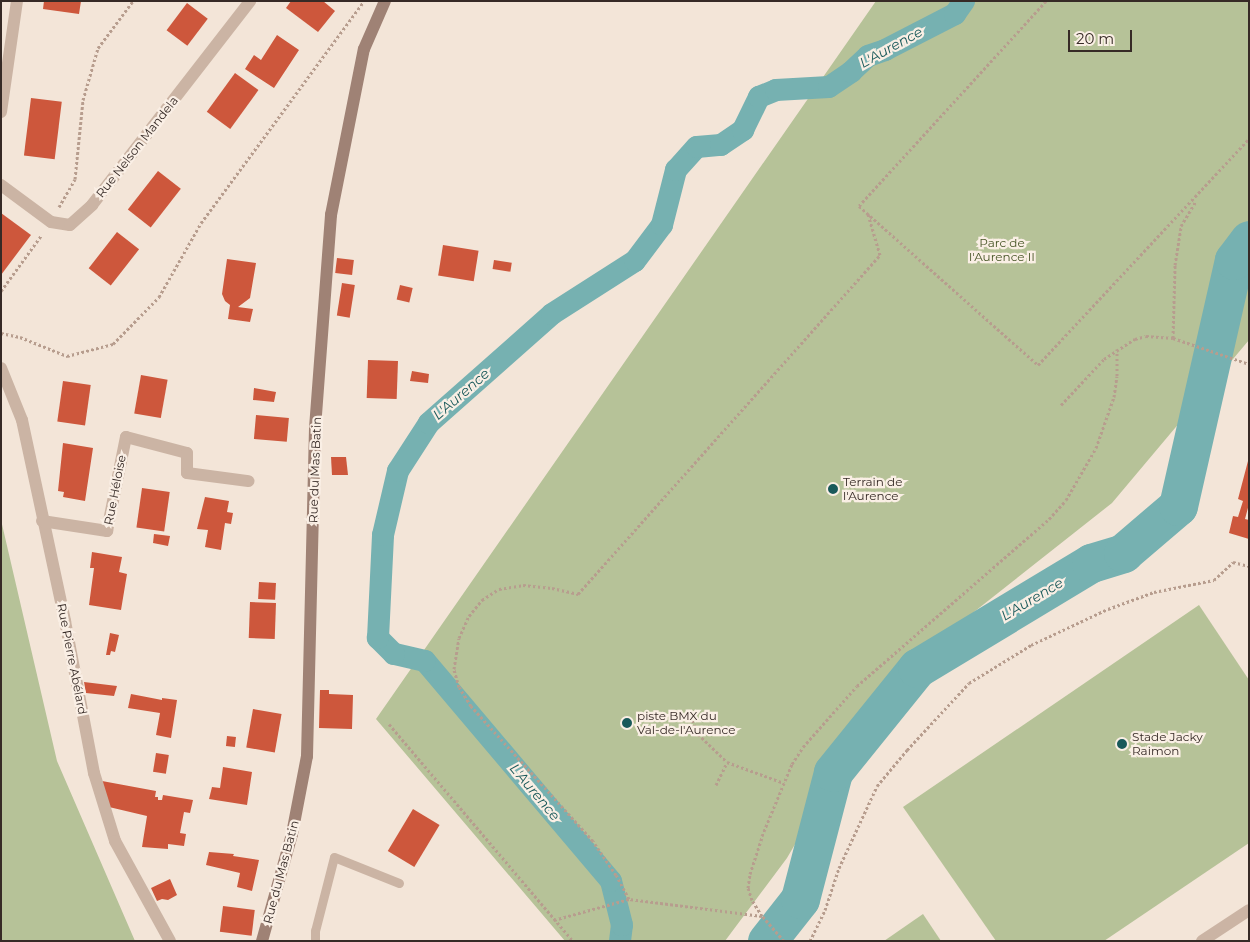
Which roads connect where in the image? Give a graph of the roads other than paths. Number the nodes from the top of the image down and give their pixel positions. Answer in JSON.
{"nodes":[{"id":1,"x":17,"y":1,"type":"edge"},
{"id":2,"x":250,"y":1,"type":"edge"},
{"id":3,"x":385,"y":1,"type":"edge"},
{"id":4,"x":1,"y":112,"type":"edge"},
{"id":5,"x":1,"y":185,"type":"edge"},
{"id":6,"x":1,"y":368,"type":"edge"},
{"id":7,"x":248,"y":481,"type":"dead end"},
{"id":8,"x":42,"y":520,"type":"junction"},
{"id":9,"x":399,"y":883,"type":"dead end"},
{"id":10,"x":1249,"y":910,"type":"edge"},
{"id":11,"x":170,"y":941,"type":"edge"},
{"id":12,"x":262,"y":941,"type":"edge"},
{"id":13,"x":315,"y":941,"type":"edge"},
{"id":14,"x":1202,"y":941,"type":"edge"}],
"edges":[{"from":1,"to":4,"type":"street"},
{"from":2,"to":5,"type":"street","name":"Rue Nelson Mandela"},
{"from":3,"to":12,"type":"street","name":"Rue du Mas Batin"},
{"from":6,"to":8,"type":"street","name":"Rue Pierre Abélard"},
{"from":7,"to":8,"type":"street","name":"Rue Héloise"},
{"from":8,"to":11,"type":"street","name":"Rue Pierre Abélard"},
{"from":9,"to":13,"type":"lane"},
{"from":10,"to":14,"type":"street"}]}
